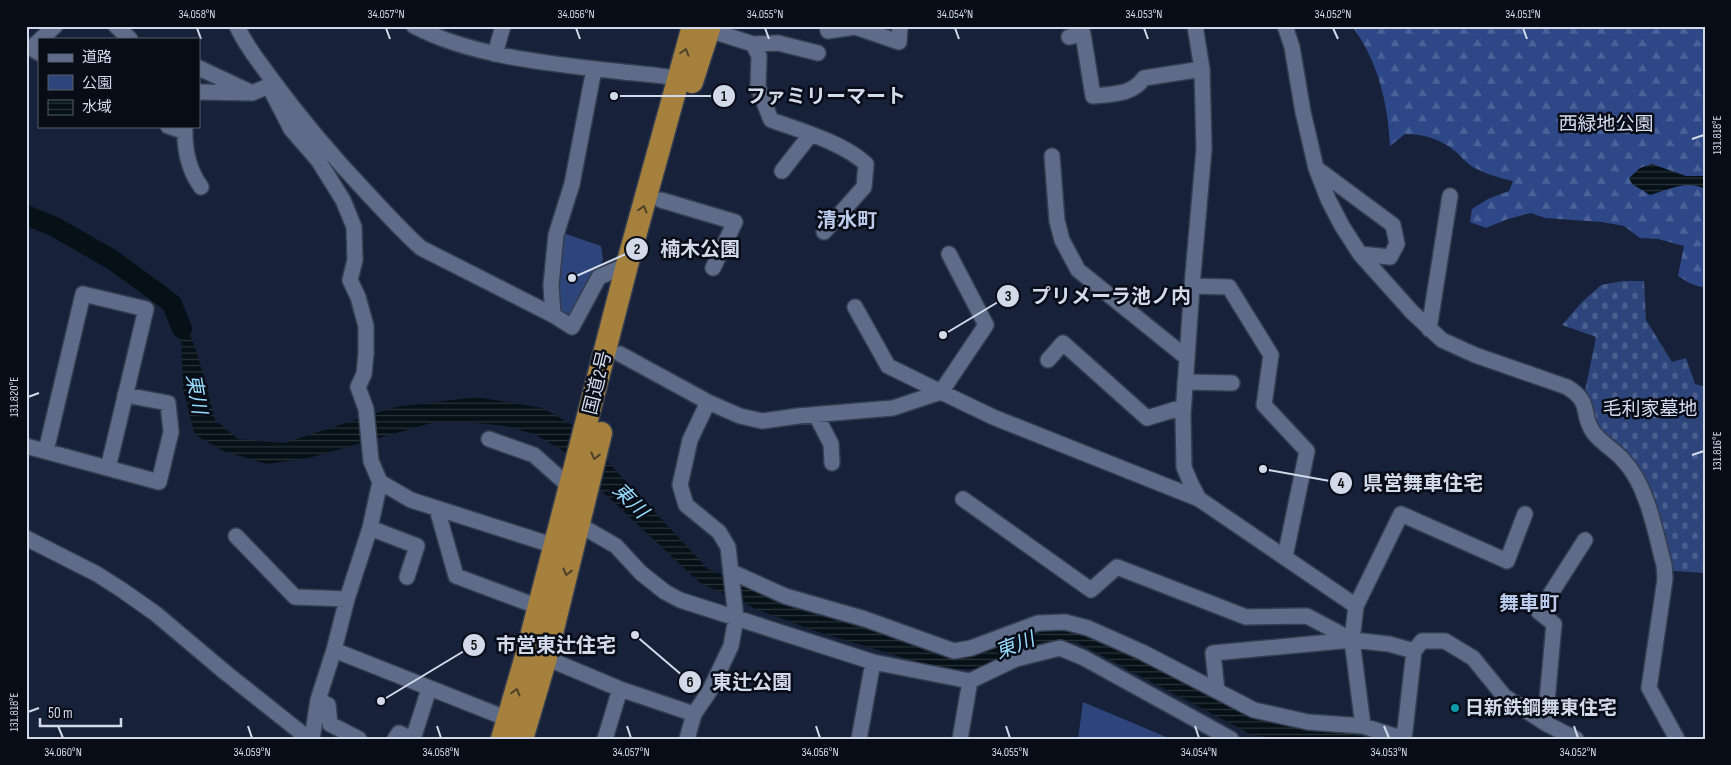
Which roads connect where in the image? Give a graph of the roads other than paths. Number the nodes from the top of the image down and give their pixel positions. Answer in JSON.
{"nodes":[{"id":1,"x":55,"y":26,"type":"edge"},
{"id":2,"x":116,"y":26,"type":"edge"},
{"id":3,"x":236,"y":26,"type":"edge"},
{"id":4,"x":414,"y":26,"type":"edge"},
{"id":5,"x":503,"y":26,"type":"edge"},
{"id":6,"x":827,"y":26,"type":"edge"},
{"id":7,"x":900,"y":26,"type":"edge"},
{"id":8,"x":1195,"y":26,"type":"edge"},
{"id":9,"x":1285,"y":26,"type":"edge"},
{"id":10,"x":704,"y":28,"type":"edge"},
{"id":11,"x":1069,"y":37,"type":"dead end"},
{"id":12,"x":42,"y":38,"type":"edge"},
{"id":13,"x":129,"y":38,"type":"edge"},
{"id":14,"x":38,"y":42,"type":"edge"},
{"id":15,"x":753,"y":44,"type":"junction"},
{"id":16,"x":38,"y":53,"type":"edge"},
{"id":17,"x":818,"y":53,"type":"dead end"},
{"id":18,"x":495,"y":54,"type":"junction"},
{"id":19,"x":200,"y":68,"type":"edge"},
{"id":20,"x":594,"y":69,"type":"junction"},
{"id":21,"x":1202,"y":69,"type":"junction"},
{"id":22,"x":685,"y":80,"type":"junction"},
{"id":23,"x":273,"y":86,"type":"junction"},
{"id":24,"x":200,"y":92,"type":"edge"},
{"id":25,"x":252,"y":93,"type":"junction"},
{"id":26,"x":185,"y":129,"type":"edge"},
{"id":27,"x":811,"y":134,"type":"junction"},
{"id":28,"x":1052,"y":156,"type":"dead end"},
{"id":29,"x":1316,"y":168,"type":"junction"},
{"id":30,"x":782,"y":171,"type":"dead end"},
{"id":31,"x":201,"y":187,"type":"dead end"},
{"id":32,"x":1450,"y":196,"type":"dead end"},
{"id":33,"x":661,"y":200,"type":"junction"},
{"id":34,"x":824,"y":232,"type":"dead end"},
{"id":35,"x":949,"y":254,"type":"dead end"},
{"id":36,"x":1360,"y":254,"type":"junction"},
{"id":37,"x":627,"y":265,"type":"junction"},
{"id":38,"x":713,"y":268,"type":"dead end"},
{"id":39,"x":1192,"y":286,"type":"junction"},
{"id":40,"x":855,"y":306,"type":"dead end"},
{"id":41,"x":553,"y":315,"type":"junction"},
{"id":42,"x":1429,"y":329,"type":"junction"},
{"id":43,"x":620,"y":354,"type":"junction"},
{"id":44,"x":1187,"y":358,"type":"junction"},
{"id":45,"x":1048,"y":360,"type":"dead end"},
{"id":46,"x":1185,"y":382,"type":"junction"},
{"id":47,"x":1232,"y":383,"type":"dead end"},
{"id":48,"x":941,"y":392,"type":"junction"},
{"id":49,"x":125,"y":395,"type":"junction"},
{"id":50,"x":708,"y":402,"type":"junction"},
{"id":51,"x":1183,"y":407,"type":"junction"},
{"id":52,"x":598,"y":412,"type":"junction"},
{"id":53,"x":816,"y":415,"type":"junction"},
{"id":54,"x":489,"y":439,"type":"dead end"},
{"id":55,"x":26,"y":446,"type":"edge"},
{"id":56,"x":46,"y":451,"type":"junction"},
{"id":57,"x":832,"y":463,"type":"dead end"},
{"id":58,"x":108,"y":468,"type":"junction"},
{"id":59,"x":380,"y":482,"type":"junction"},
{"id":60,"x":578,"y":492,"type":"junction"},
{"id":61,"x":964,"y":499,"type":"dead end"},
{"id":62,"x":1199,"y":500,"type":"junction"},
{"id":63,"x":437,"y":509,"type":"junction"},
{"id":64,"x":1524,"y":514,"type":"dead end"},
{"id":65,"x":578,"y":524,"type":"junction"},
{"id":66,"x":370,"y":528,"type":"junction"},
{"id":67,"x":236,"y":536,"type":"dead end"},
{"id":68,"x":26,"y":538,"type":"edge"},
{"id":69,"x":1585,"y":540,"type":"dead end"},
{"id":70,"x":555,"y":546,"type":"junction"},
{"id":71,"x":1285,"y":557,"type":"junction"},
{"id":72,"x":732,"y":572,"type":"junction"},
{"id":73,"x":406,"y":577,"type":"dead end"},
{"id":74,"x":347,"y":599,"type":"junction"},
{"id":75,"x":1356,"y":606,"type":"junction"},
{"id":76,"x":539,"y":607,"type":"junction"},
{"id":77,"x":736,"y":618,"type":"junction"},
{"id":78,"x":1352,"y":640,"type":"junction"},
{"id":79,"x":334,"y":650,"type":"junction"},
{"id":80,"x":1414,"y":651,"type":"junction"},
{"id":81,"x":546,"y":658,"type":"junction"},
{"id":82,"x":873,"y":662,"type":"junction"},
{"id":83,"x":970,"y":681,"type":"junction"},
{"id":84,"x":429,"y":689,"type":"junction"},
{"id":85,"x":620,"y":689,"type":"junction"},
{"id":86,"x":1217,"y":691,"type":"junction"},
{"id":87,"x":318,"y":700,"type":"junction"},
{"id":88,"x":694,"y":714,"type":"junction"},
{"id":89,"x":1545,"y":723,"type":"junction"},
{"id":90,"x":1363,"y":726,"type":"junction"},
{"id":91,"x":505,"y":729,"type":"edge"},
{"id":92,"x":311,"y":739,"type":"edge"},
{"id":93,"x":359,"y":739,"type":"edge"},
{"id":94,"x":395,"y":739,"type":"edge"},
{"id":95,"x":412,"y":739,"type":"edge"},
{"id":96,"x":522,"y":739,"type":"edge"},
{"id":97,"x":605,"y":739,"type":"edge"},
{"id":98,"x":686,"y":739,"type":"edge"},
{"id":99,"x":859,"y":739,"type":"edge"},
{"id":100,"x":960,"y":739,"type":"edge"},
{"id":101,"x":1231,"y":739,"type":"edge"},
{"id":102,"x":1404,"y":739,"type":"edge"},
{"id":103,"x":1576,"y":739,"type":"edge"},
{"id":104,"x":1677,"y":739,"type":"edge"}],
"edges":[{"from":1,"to":12,"type":"street"},
{"from":2,"to":13,"type":"street"},
{"from":3,"to":23,"type":"street"},
{"from":4,"to":18,"type":"street"},
{"from":5,"to":18,"type":"street"},
{"from":6,"to":7,"type":"street"},
{"from":8,"to":21,"type":"street"},
{"from":9,"to":29,"type":"street"},
{"from":10,"to":15,"type":"street"},
{"from":10,"to":22,"type":"highway","name":"国道2号"},
{"from":11,"to":21,"type":"street"},
{"from":14,"to":16,"type":"street"},
{"from":15,"to":17,"type":"street"},
{"from":15,"to":27,"type":"street"},
{"from":18,"to":20,"type":"street"},
{"from":19,"to":25,"type":"street"},
{"from":20,"to":22,"type":"street"},
{"from":20,"to":41,"type":"street"},
{"from":21,"to":39,"type":"street"},
{"from":22,"to":33,"type":"highway","name":"国道2号"},
{"from":37,"to":22,"type":"highway","name":"国道2号","one_way":true},
{"from":23,"to":25,"type":"street"},
{"from":23,"to":41,"type":"street"},
{"from":23,"to":59,"type":"street"},
{"from":24,"to":25,"type":"street"},
{"from":26,"to":31,"type":"street"},
{"from":27,"to":30,"type":"street"},
{"from":27,"to":34,"type":"street"},
{"from":28,"to":44,"type":"street"},
{"from":29,"to":36,"type":"street"},
{"from":29,"to":36,"type":"street"},
{"from":32,"to":42,"type":"street"},
{"from":33,"to":38,"type":"street"},
{"from":33,"to":43,"type":"highway","name":"国道2号"},
{"from":35,"to":48,"type":"street"},
{"from":36,"to":42,"type":"street"},
{"from":37,"to":41,"type":"street"},
{"from":37,"to":52,"type":"highway","name":"国道2号"},
{"from":39,"to":44,"type":"street"},
{"from":39,"to":71,"type":"street"},
{"from":40,"to":48,"type":"street"},
{"from":42,"to":104,"type":"street"},
{"from":43,"to":50,"type":"street"},
{"from":43,"to":52,"type":"highway","name":"国道2号"},
{"from":44,"to":46,"type":"street"},
{"from":45,"to":51,"type":"street"},
{"from":46,"to":47,"type":"street"},
{"from":46,"to":51,"type":"street"},
{"from":48,"to":53,"type":"street"},
{"from":48,"to":62,"type":"street"},
{"from":49,"to":56,"type":"street"},
{"from":49,"to":58,"type":"street"},
{"from":49,"to":58,"type":"street"},
{"from":50,"to":53,"type":"street"},
{"from":50,"to":72,"type":"street"},
{"from":51,"to":62,"type":"street"},
{"from":52,"to":60,"type":"highway","name":"国道2号"},
{"from":53,"to":57,"type":"street"},
{"from":54,"to":60,"type":"street"},
{"from":55,"to":56,"type":"street"},
{"from":56,"to":58,"type":"street"},
{"from":59,"to":63,"type":"street"},
{"from":59,"to":66,"type":"street"},
{"from":60,"to":65,"type":"highway"},
{"from":60,"to":70,"type":"highway","name":"国道2号"},
{"from":61,"to":78,"type":"street"},
{"from":62,"to":71,"type":"street"},
{"from":63,"to":70,"type":"street"},
{"from":63,"to":76,"type":"street"},
{"from":64,"to":75,"type":"street"},
{"from":65,"to":77,"type":"street"},
{"from":65,"to":81,"type":"highway","one_way":true},
{"from":66,"to":73,"type":"street"},
{"from":66,"to":74,"type":"street"},
{"from":67,"to":74,"type":"street"},
{"from":68,"to":92,"type":"street"},
{"from":69,"to":89,"type":"street"},
{"from":70,"to":76,"type":"highway","name":"国道2号"},
{"from":71,"to":75,"type":"street"},
{"from":72,"to":77,"type":"street"},
{"from":72,"to":86,"type":"street"},
{"from":74,"to":79,"type":"street"},
{"from":75,"to":78,"type":"street"},
{"from":91,"to":76,"type":"highway","name":"国道2号","one_way":true},
{"from":77,"to":82,"type":"street"},
{"from":77,"to":88,"type":"street"},
{"from":78,"to":80,"type":"street"},
{"from":78,"to":86,"type":"street"},
{"from":78,"to":90,"type":"street"},
{"from":79,"to":84,"type":"street"},
{"from":79,"to":87,"type":"street"},
{"from":80,"to":89,"type":"street"},
{"from":80,"to":102,"type":"street"},
{"from":81,"to":85,"type":"street"},
{"from":81,"to":96,"type":"highway"},
{"from":82,"to":83,"type":"street"},
{"from":82,"to":99,"type":"street"},
{"from":83,"to":100,"type":"street"},
{"from":83,"to":101,"type":"street"},
{"from":84,"to":91,"type":"street"},
{"from":84,"to":95,"type":"street"},
{"from":85,"to":88,"type":"street"},
{"from":85,"to":97,"type":"street"},
{"from":86,"to":90,"type":"street"},
{"from":87,"to":92,"type":"street"},
{"from":87,"to":93,"type":"street"},
{"from":88,"to":98,"type":"street"},
{"from":89,"to":103,"type":"street"},
{"from":90,"to":102,"type":"street"},
{"from":94,"to":95,"type":"street"}]}
